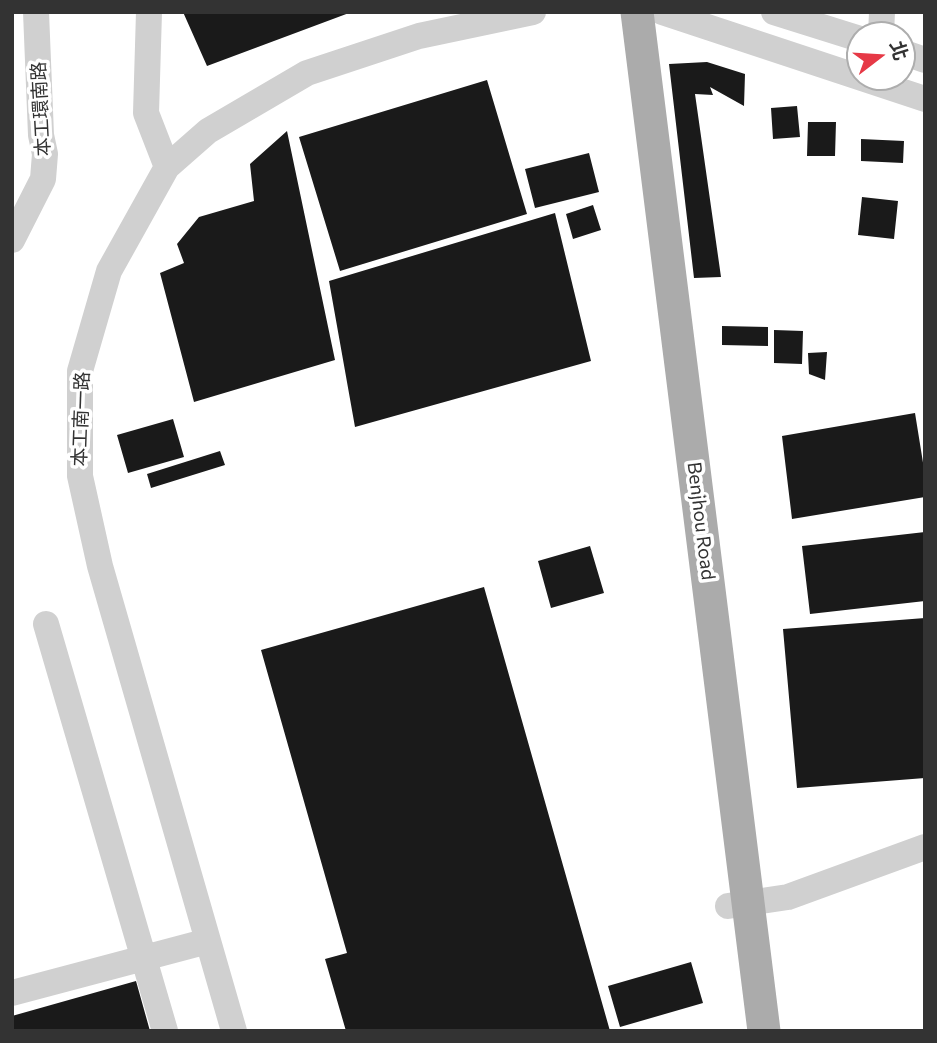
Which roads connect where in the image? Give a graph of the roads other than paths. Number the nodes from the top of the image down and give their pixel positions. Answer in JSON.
{"nodes":[{"id":1,"x":36,"y":12,"type":"edge"},
{"id":2,"x":149,"y":12,"type":"edge"},
{"id":3,"x":533,"y":12,"type":"edge"},
{"id":4,"x":617,"y":12,"type":"edge"},
{"id":5,"x":637,"y":12,"type":"edge"},
{"id":6,"x":662,"y":12,"type":"edge"},
{"id":7,"x":774,"y":12,"type":"edge"},
{"id":8,"x":846,"y":35,"type":"edge"},
{"id":9,"x":846,"y":72,"type":"edge"},
{"id":10,"x":902,"y":91,"type":"edge"},
{"id":11,"x":925,"y":99,"type":"edge"},
{"id":12,"x":167,"y":167,"type":"junction"},
{"id":13,"x":12,"y":240,"type":"edge"},
{"id":14,"x":46,"y":624,"type":"dead end"},
{"id":15,"x":925,"y":847,"type":"edge"},
{"id":16,"x":739,"y":905,"type":"junction"},
{"id":17,"x":208,"y":940,"type":"junction"},
{"id":18,"x":143,"y":958,"type":"junction"},
{"id":19,"x":12,"y":993,"type":"edge"},
{"id":20,"x":165,"y":1031,"type":"edge"},
{"id":21,"x":234,"y":1031,"type":"edge"},
{"id":22,"x":741,"y":1031,"type":"edge"},
{"id":23,"x":764,"y":1031,"type":"edge"}],
"edges":[{"from":1,"to":13,"type":"street","name":"本工環南路"},
{"from":2,"to":12,"type":"street"},
{"from":3,"to":12,"type":"street","name":"本工南一路"},
{"from":4,"to":16,"type":"main road","name":"Benjhou Road"},
{"from":5,"to":16,"type":"main road","name":"Benjhou Road"},
{"from":6,"to":9,"type":"street"},
{"from":7,"to":8,"type":"street"},
{"from":10,"to":11,"type":"street"},
{"from":12,"to":17,"type":"street","name":"本工南一路"},
{"from":14,"to":18,"type":"street"},
{"from":15,"to":16,"type":"street"},
{"from":16,"to":22,"type":"main road","name":"Benjhou Road"},
{"from":16,"to":23,"type":"main road","name":"Benjhou Road"},
{"from":17,"to":18,"type":"street"},
{"from":17,"to":21,"type":"street","name":"本工南一路"},
{"from":18,"to":19,"type":"street"},
{"from":18,"to":20,"type":"street"}]}
